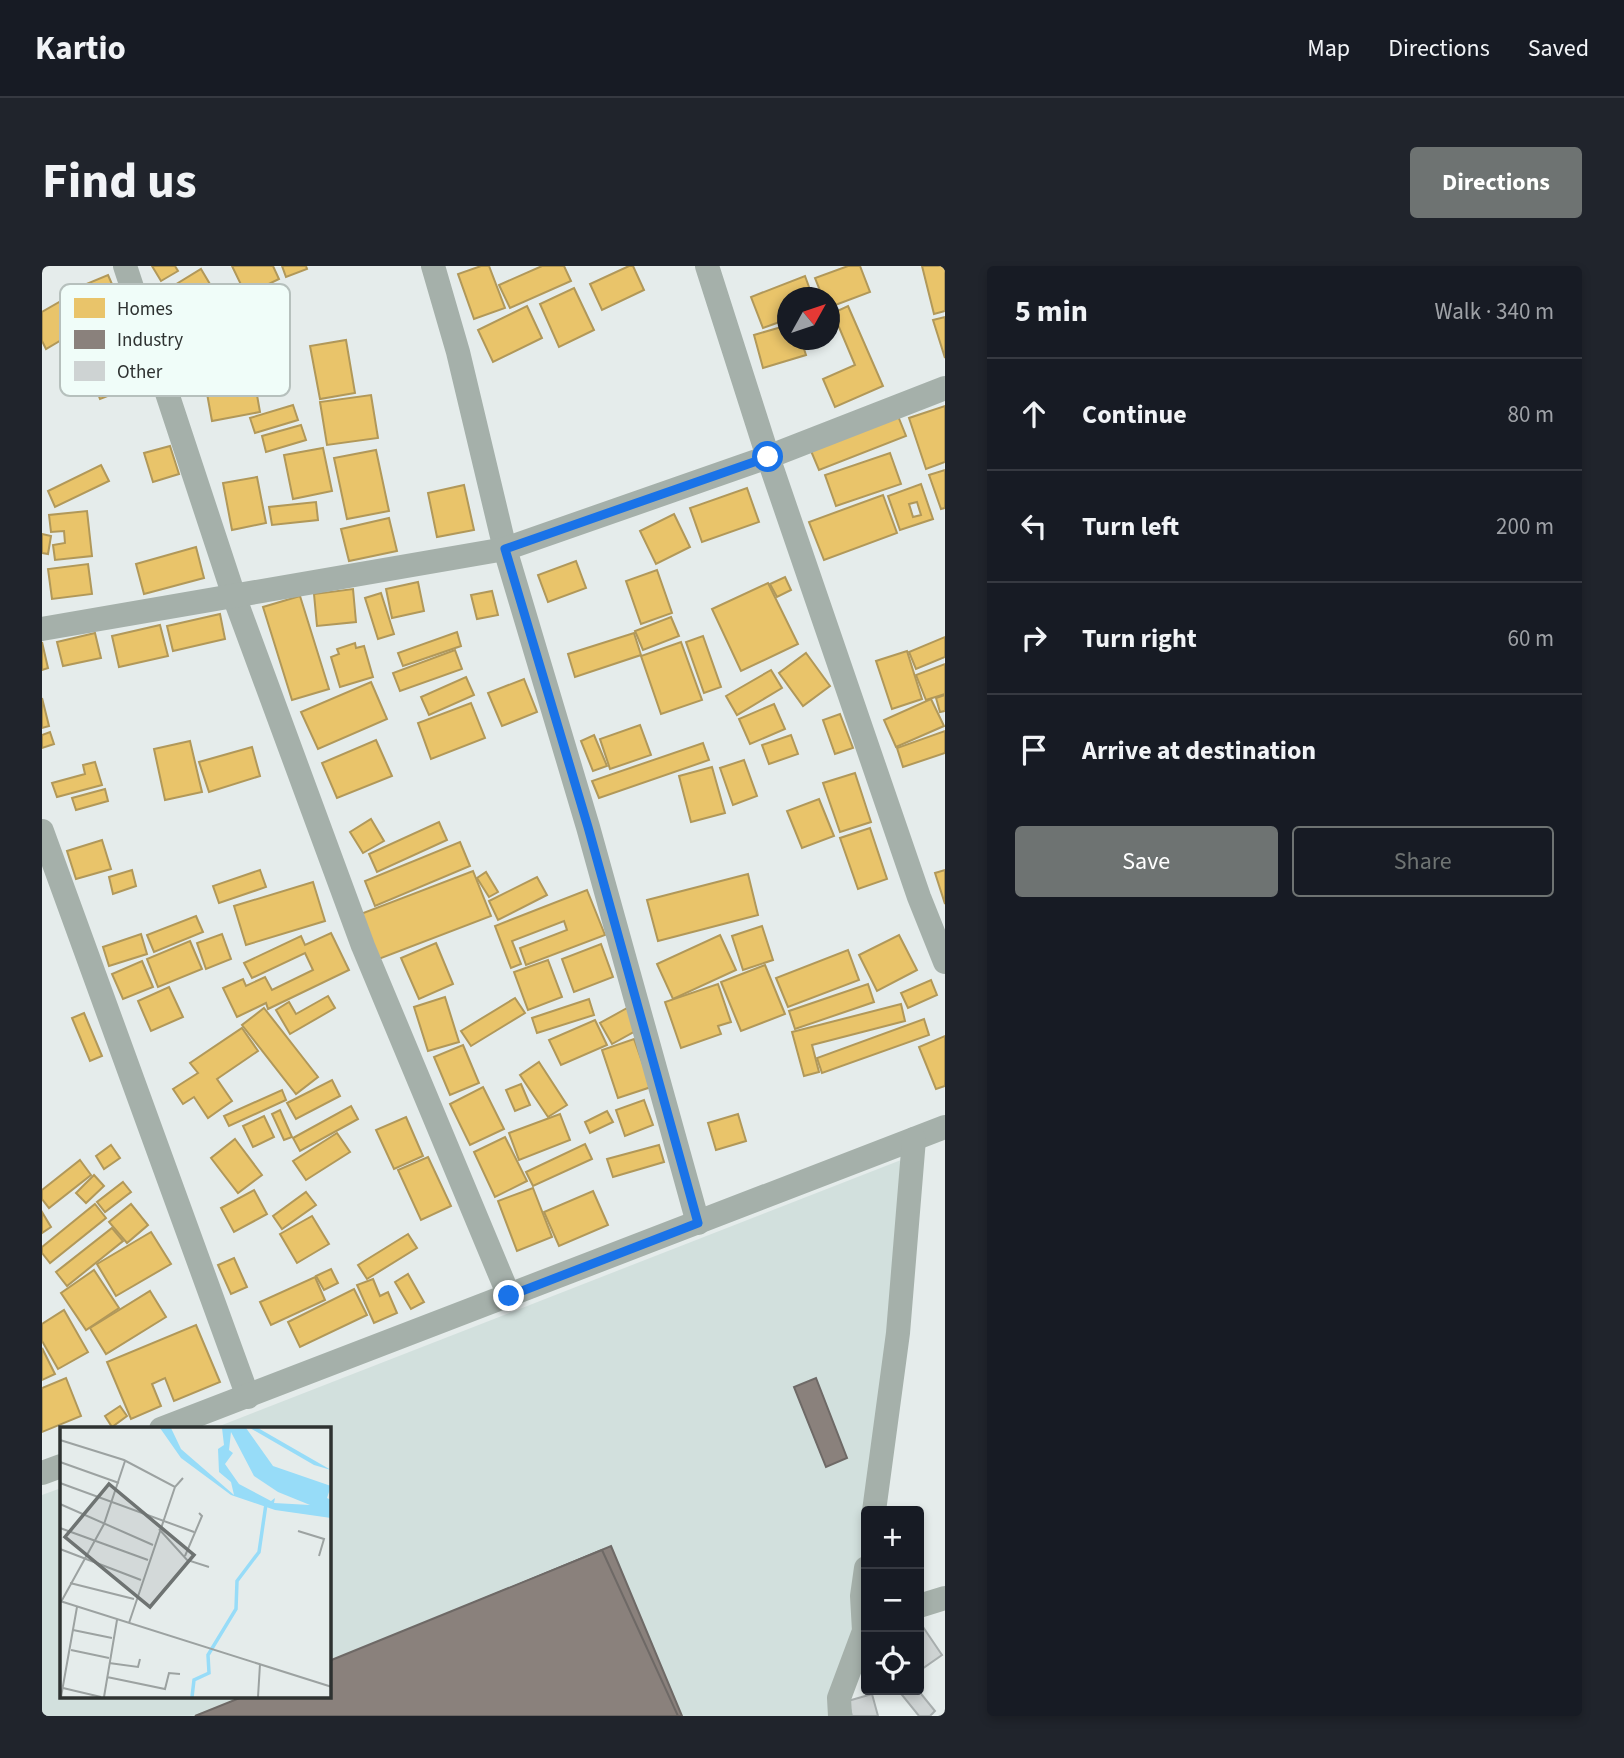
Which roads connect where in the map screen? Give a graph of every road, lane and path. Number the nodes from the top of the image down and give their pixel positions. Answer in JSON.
{"nodes":[{"id":1,"x":125,"y":266,"type":"edge"},
{"id":2,"x":433,"y":266,"type":"edge"},
{"id":3,"x":708,"y":266,"type":"edge"},
{"id":4,"x":131,"y":284,"type":"edge"},
{"id":5,"x":945,"y":388,"type":"edge"},
{"id":6,"x":168,"y":396,"type":"edge"},
{"id":7,"x":768,"y":457,"type":"junction"},
{"id":8,"x":505,"y":549,"type":"junction"},
{"id":9,"x":234,"y":596,"type":"junction"},
{"id":10,"x":42,"y":629,"type":"edge"},
{"id":11,"x":42,"y":831,"type":"edge"},
{"id":12,"x":945,"y":962,"type":"edge"},
{"id":13,"x":945,"y":1127,"type":"edge"},
{"id":14,"x":914,"y":1139,"type":"junction"},
{"id":15,"x":698,"y":1223,"type":"junction"},
{"id":16,"x":509,"y":1296,"type":"junction"},
{"id":17,"x":248,"y":1396,"type":"junction"},
{"id":18,"x":166,"y":1427,"type":"edge"},
{"id":19,"x":60,"y":1466,"type":"edge"},
{"id":20,"x":42,"y":1473,"type":"edge"},
{"id":21,"x":875,"y":1506,"type":"edge"},
{"id":22,"x":945,"y":1598,"type":"edge"},
{"id":23,"x":924,"y":1604,"type":"edge"},
{"id":24,"x":864,"y":1632,"type":"edge"},
{"id":25,"x":840,"y":1716,"type":"edge"}],
"edges":[{"from":1,"to":4,"type":"street"},
{"from":2,"to":8,"type":"street"},
{"from":3,"to":7,"type":"street"},
{"from":5,"to":7,"type":"street"},
{"from":6,"to":9,"type":"street"},
{"from":7,"to":8,"type":"street"},
{"from":7,"to":12,"type":"street"},
{"from":8,"to":9,"type":"street"},
{"from":8,"to":15,"type":"street"},
{"from":9,"to":10,"type":"street"},
{"from":9,"to":16,"type":"street"},
{"from":11,"to":17,"type":"street"},
{"from":13,"to":14,"type":"street"},
{"from":14,"to":15,"type":"street"},
{"from":14,"to":21,"type":"street"},
{"from":15,"to":16,"type":"street"},
{"from":16,"to":17,"type":"street"},
{"from":17,"to":18,"type":"street"},
{"from":19,"to":20,"type":"street"},
{"from":22,"to":23,"type":"street"},
{"from":24,"to":25,"type":"street"}]}
